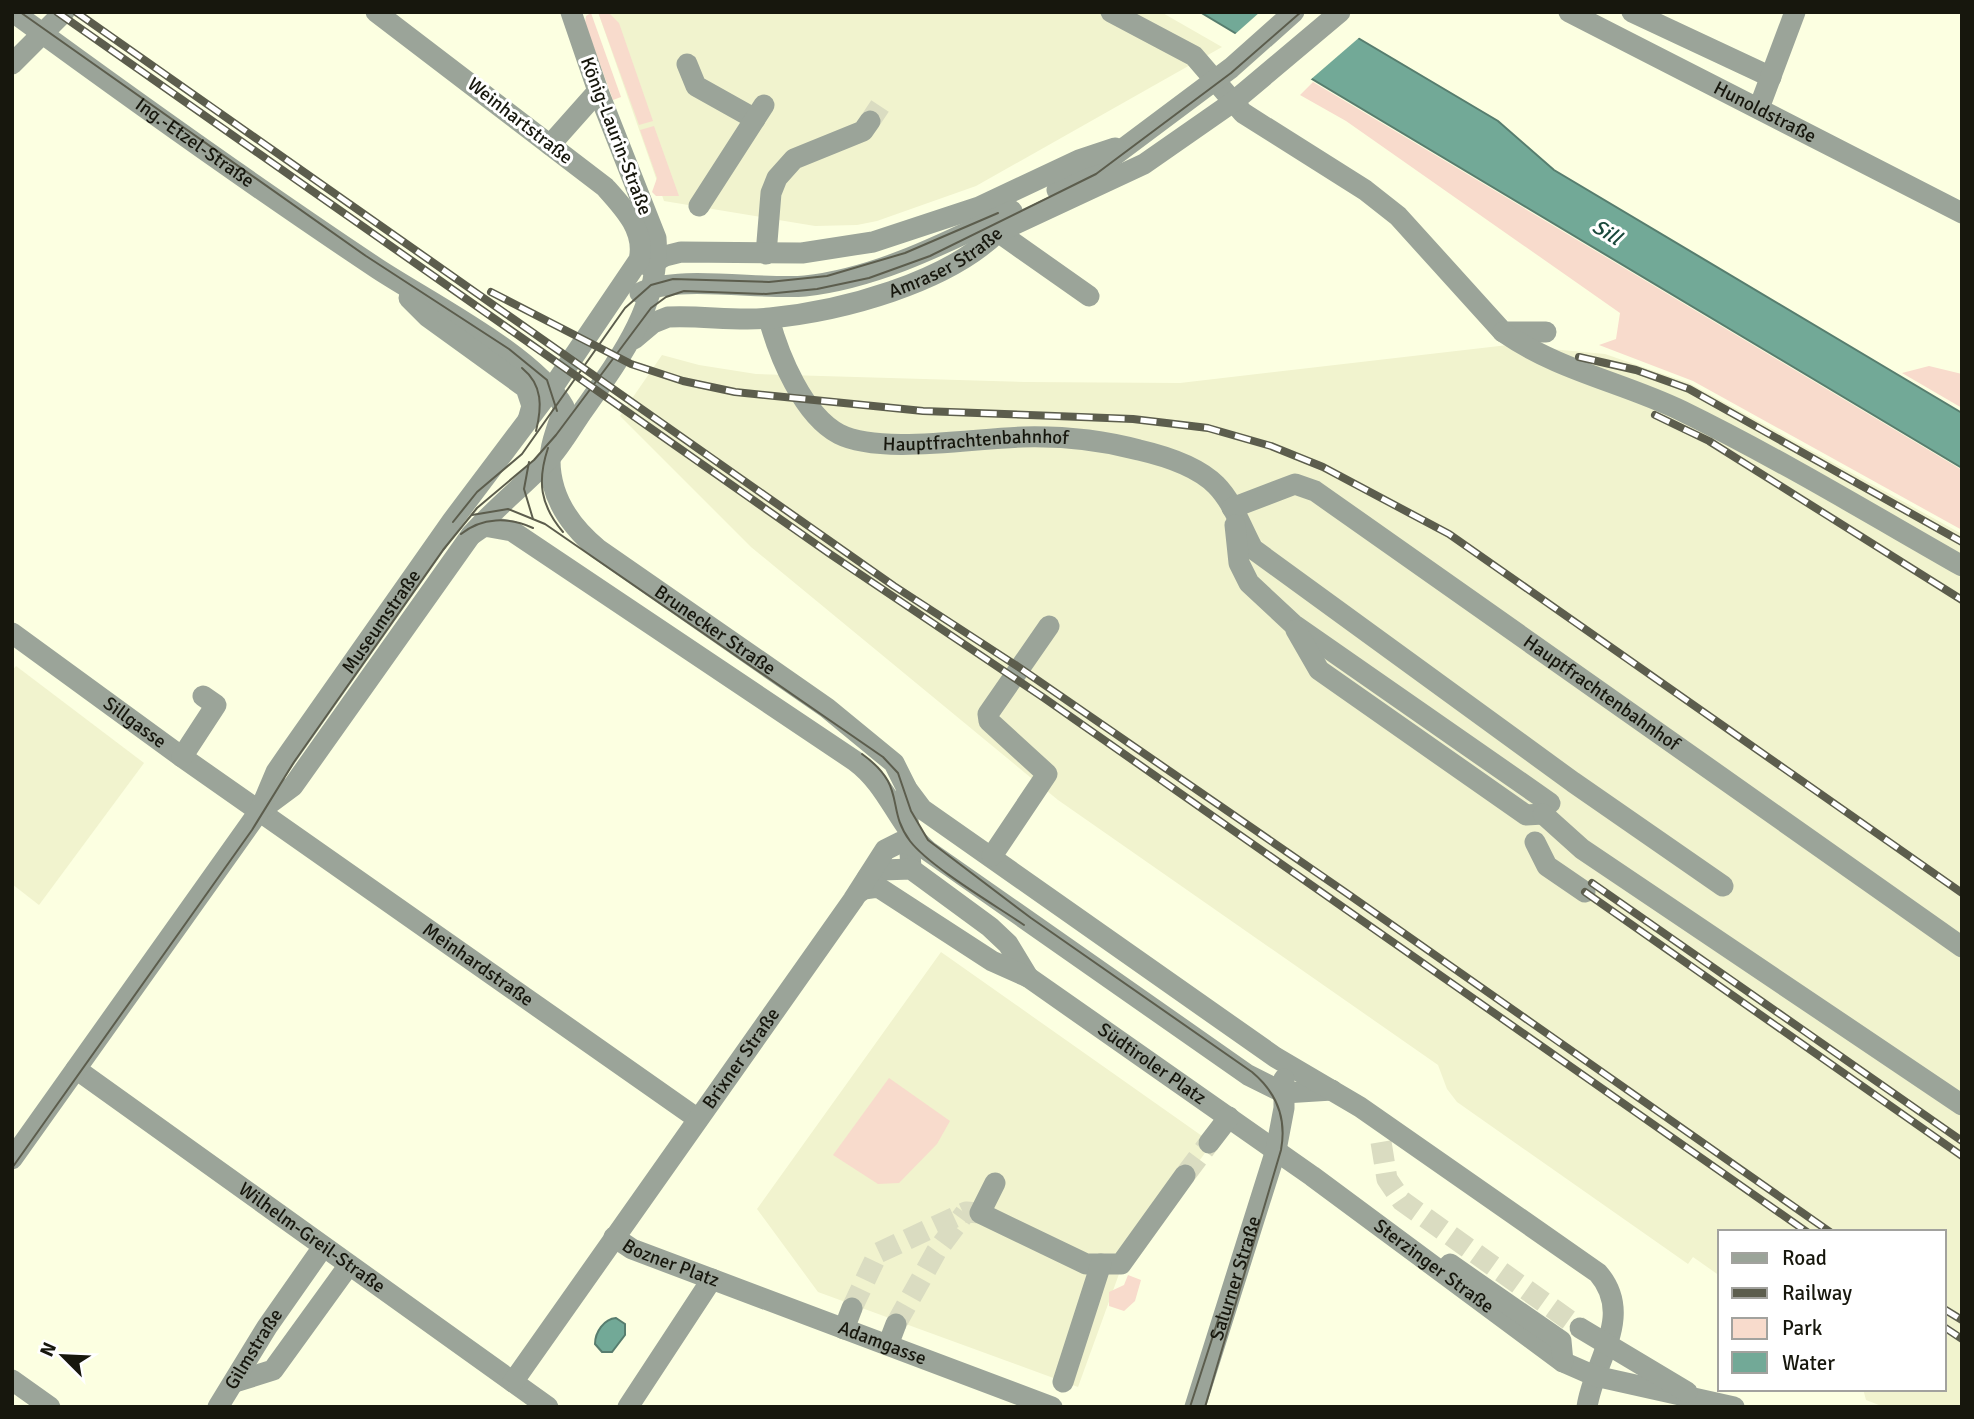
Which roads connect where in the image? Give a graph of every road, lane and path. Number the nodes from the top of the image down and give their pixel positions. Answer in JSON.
{"nodes":[{"id":1,"x":13,"y":12,"type":"edge"},
{"id":2,"x":64,"y":12,"type":"edge"},
{"id":3,"x":376,"y":12,"type":"edge"},
{"id":4,"x":1111,"y":12,"type":"edge"},
{"id":5,"x":1294,"y":12,"type":"edge"},
{"id":6,"x":1340,"y":12,"type":"edge"},
{"id":7,"x":1569,"y":12,"type":"edge"},
{"id":8,"x":1632,"y":12,"type":"edge"},
{"id":9,"x":1795,"y":12,"type":"edge"},
{"id":10,"x":574,"y":16,"type":"edge"},
{"id":11,"x":44,"y":34,"type":"junction"},
{"id":12,"x":12,"y":64,"type":"edge"},
{"id":13,"x":687,"y":64,"type":"dead end"},
{"id":14,"x":1771,"y":77,"type":"junction"},
{"id":15,"x":1215,"y":80,"type":"junction"},
{"id":16,"x":598,"y":91,"type":"junction"},
{"id":17,"x":1233,"y":102,"type":"junction"},
{"id":18,"x":1759,"y":108,"type":"junction"},
{"id":19,"x":870,"y":121,"type":"tunnel mouth"},
{"id":20,"x":550,"y":145,"type":"junction"},
{"id":21,"x":1122,"y":148,"type":"junction"},
{"id":22,"x":1086,"y":192,"type":"junction"},
{"id":23,"x":699,"y":206,"type":"dead end"},
{"id":24,"x":1962,"y":213,"type":"edge"},
{"id":25,"x":925,"y":226,"type":"junction"},
{"id":26,"x":993,"y":237,"type":"junction"},
{"id":27,"x":954,"y":238,"type":"junction"},
{"id":28,"x":652,"y":249,"type":"junction"},
{"id":29,"x":690,"y":252,"type":"junction"},
{"id":30,"x":765,"y":254,"type":"junction"},
{"id":31,"x":380,"y":270,"type":"junction"},
{"id":32,"x":654,"y":286,"type":"junction"},
{"id":33,"x":1089,"y":296,"type":"dead end"},
{"id":34,"x":668,"y":317,"type":"junction"},
{"id":35,"x":769,"y":319,"type":"junction"},
{"id":36,"x":597,"y":325,"type":"junction"},
{"id":37,"x":1503,"y":332,"type":"junction"},
{"id":38,"x":1546,"y":332,"type":"dead end"},
{"id":39,"x":632,"y":340,"type":"junction"},
{"id":40,"x":553,"y":387,"type":"junction"},
{"id":41,"x":521,"y":431,"type":"junction"},
{"id":42,"x":550,"y":458,"type":"junction"},
{"id":43,"x":499,"y":504,"type":"junction"},
{"id":44,"x":1233,"y":512,"type":"junction"},
{"id":45,"x":512,"y":531,"type":"junction"},
{"id":46,"x":471,"y":535,"type":"junction"},
{"id":47,"x":1962,"y":566,"type":"edge"},
{"id":48,"x":1049,"y":626,"type":"dead end"},
{"id":49,"x":12,"y":633,"type":"edge"},
{"id":50,"x":209,"y":701,"type":"dead end"},
{"id":51,"x":182,"y":757,"type":"junction"},
{"id":52,"x":1568,"y":779,"type":"junction"},
{"id":53,"x":899,"y":793,"type":"junction"},
{"id":54,"x":260,"y":810,"type":"junction"},
{"id":55,"x":1540,"y":811,"type":"junction"},
{"id":56,"x":905,"y":834,"type":"junction"},
{"id":57,"x":992,"y":856,"type":"junction"},
{"id":58,"x":902,"y":869,"type":"junction"},
{"id":59,"x":862,"y":886,"type":"junction"},
{"id":60,"x":1724,"y":886,"type":"dead end"},
{"id":61,"x":1589,"y":888,"type":"dead end"},
{"id":62,"x":992,"y":896,"type":"junction"},
{"id":63,"x":899,"y":898,"type":"junction"},
{"id":64,"x":1056,"y":903,"type":"junction"},
{"id":65,"x":1962,"y":947,"type":"edge"},
{"id":66,"x":1028,"y":977,"type":"junction"},
{"id":67,"x":1275,"y":1057,"type":"junction"},
{"id":68,"x":76,"y":1069,"type":"junction"},
{"id":69,"x":1332,"y":1090,"type":"junction"},
{"id":70,"x":1284,"y":1093,"type":"junction"},
{"id":71,"x":1962,"y":1105,"type":"edge"},
{"id":72,"x":1229,"y":1117,"type":"junction"},
{"id":73,"x":1377,"y":1118,"type":"junction"},
{"id":74,"x":698,"y":1119,"type":"junction"},
{"id":75,"x":1381,"y":1142,"type":"tunnel mouth"},
{"id":76,"x":1209,"y":1143,"type":"tunnel mouth"},
{"id":77,"x":1276,"y":1150,"type":"junction"},
{"id":78,"x":12,"y":1160,"type":"edge"},
{"id":79,"x":1185,"y":1175,"type":"tunnel mouth"},
{"id":80,"x":995,"y":1183,"type":"dead end"},
{"id":81,"x":614,"y":1237,"type":"junction"},
{"id":82,"x":336,"y":1256,"type":"junction"},
{"id":83,"x":1101,"y":1264,"type":"junction"},
{"id":84,"x":712,"y":1279,"type":"junction"},
{"id":85,"x":852,"y":1308,"type":"tunnel mouth"},
{"id":86,"x":896,"y":1324,"type":"tunnel mouth"},
{"id":87,"x":1580,"y":1328,"type":"tunnel mouth"},
{"id":88,"x":844,"y":1329,"type":"junction"},
{"id":89,"x":275,"y":1332,"type":"dead end"},
{"id":90,"x":1607,"y":1343,"type":"junction"},
{"id":91,"x":888,"y":1345,"type":"junction"},
{"id":92,"x":267,"y":1361,"type":"dead end"},
{"id":93,"x":1595,"y":1376,"type":"junction"},
{"id":94,"x":12,"y":1380,"type":"edge"},
{"id":95,"x":235,"y":1382,"type":"junction"},
{"id":96,"x":513,"y":1382,"type":"junction"},
{"id":97,"x":1063,"y":1382,"type":"dead end"},
{"id":98,"x":1701,"y":1401,"type":"junction"},
{"id":99,"x":538,"y":1403,"type":"edge"},
{"id":100,"x":50,"y":1407,"type":"edge"},
{"id":101,"x":218,"y":1407,"type":"edge"},
{"id":102,"x":628,"y":1407,"type":"edge"},
{"id":103,"x":1052,"y":1407,"type":"edge"},
{"id":104,"x":1195,"y":1407,"type":"edge"},
{"id":105,"x":1587,"y":1407,"type":"edge"},
{"id":106,"x":1734,"y":1407,"type":"edge"}],
"edges":[{"from":1,"to":11,"type":"street","name":"Ing.-Etzel-Straße"},
{"from":2,"to":11,"type":"street"},
{"from":3,"to":20,"type":"street","name":"Weinhartstraße"},
{"from":4,"to":15,"type":"street"},
{"from":5,"to":15,"type":"street"},
{"from":6,"to":17,"type":"street","name":"Amraser Straße"},
{"from":7,"to":18,"type":"street","name":"Hunoldstraße"},
{"from":8,"to":14,"type":"street"},
{"from":9,"to":14,"type":"street"},
{"from":10,"to":16,"type":"street","name":"König-Laurin-Straße"},
{"from":11,"to":12,"type":"street"},
{"from":11,"to":31,"type":"street","name":"Ing.-Etzel-Straße"},
{"from":13,"to":23,"type":"street"},
{"from":14,"to":18,"type":"street"},
{"from":15,"to":17,"type":"street"},
{"from":15,"to":21,"type":"street"},
{"from":16,"to":20,"type":"street"},
{"from":16,"to":28,"type":"street","name":"König-Laurin-Straße"},
{"from":17,"to":21,"type":"street","name":"Amraser Straße"},
{"from":17,"to":22,"type":"street","name":"Amraser Straße"},
{"from":17,"to":37,"type":"street"},
{"from":18,"to":24,"type":"street","name":"Hunoldstraße"},
{"from":19,"to":30,"type":"street"},
{"from":20,"to":28,"type":"street","name":"Weinhartstraße"},
{"from":21,"to":22,"type":"street"},
{"from":21,"to":25,"type":"street","name":"Amraser Straße"},
{"from":21,"to":27,"type":"street"},
{"from":22,"to":26,"type":"street","name":"Amraser Straße"},
{"from":25,"to":27,"type":"street"},
{"from":25,"to":30,"type":"street","name":"Amraser Straße"},
{"from":26,"to":27,"type":"street"},
{"from":26,"to":33,"type":"street"},
{"from":26,"to":35,"type":"street","name":"Amraser Straße"},
{"from":27,"to":32,"type":"street"},
{"from":28,"to":29,"type":"street","name":"Amraser Straße"},
{"from":28,"to":32,"type":"street","name":"Museumstraße"},
{"from":28,"to":36,"type":"street","name":"Museumstraße"},
{"from":29,"to":30,"type":"street","name":"Amraser Straße"},
{"from":29,"to":32,"type":"street"},
{"from":31,"to":40,"type":"street","name":"Ing.-Etzel-Straße"},
{"from":31,"to":41,"type":"street","name":"Ing.-Etzel-Straße"},
{"from":32,"to":34,"type":"street"},
{"from":32,"to":36,"type":"street"},
{"from":32,"to":39,"type":"street","name":"Museumstraße"},
{"from":34,"to":35,"type":"street","name":"Amraser Straße"},
{"from":34,"to":39,"type":"street"},
{"from":35,"to":44,"type":"street","name":"Hauptfrachtenbahnhof"},
{"from":36,"to":40,"type":"street","name":"Museumstraße"},
{"from":37,"to":38,"type":"street"},
{"from":37,"to":47,"type":"street"},
{"from":39,"to":42,"type":"street","name":"Museumstraße"},
{"from":40,"to":41,"type":"street","name":"Museumstraße"},
{"from":40,"to":42,"type":"street"},
{"from":41,"to":43,"type":"street","name":"Museumstraße"},
{"from":41,"to":54,"type":"street","name":"Museumstraße"},
{"from":42,"to":43,"type":"street","name":"Museumstraße"},
{"from":42,"to":53,"type":"street","name":"Brunecker Straße"},
{"from":43,"to":45,"type":"street"},
{"from":43,"to":46,"type":"street","name":"Museumstraße"},
{"from":44,"to":52,"type":"street","name":"Hauptfrachtenbahnhof"},
{"from":44,"to":55,"type":"street"},
{"from":44,"to":65,"type":"street","name":"Hauptfrachtenbahnhof"},
{"from":45,"to":46,"type":"street","name":"Brunecker Straße"},
{"from":45,"to":53,"type":"street","name":"Brunecker Straße"},
{"from":46,"to":54,"type":"street","name":"Museumstraße"},
{"from":48,"to":57,"type":"street"},
{"from":49,"to":51,"type":"street","name":"Sillgasse"},
{"from":50,"to":51,"type":"street"},
{"from":51,"to":54,"type":"street","name":"Sillgasse"},
{"from":52,"to":55,"type":"street"},
{"from":52,"to":60,"type":"street","name":"Hauptfrachtenbahnhof"},
{"from":53,"to":56,"type":"street"},
{"from":53,"to":56,"type":"street"},
{"from":53,"to":57,"type":"street"},
{"from":53,"to":59,"type":"street"},
{"from":54,"to":68,"type":"street","name":"Museumstraße"},
{"from":54,"to":74,"type":"street","name":"Meinhardstraße"},
{"from":55,"to":61,"type":"street"},
{"from":55,"to":71,"type":"street"},
{"from":56,"to":58,"type":"street"},
{"from":56,"to":59,"type":"street"},
{"from":56,"to":62,"type":"street"},
{"from":57,"to":64,"type":"street"},
{"from":58,"to":59,"type":"street"},
{"from":58,"to":63,"type":"street"},
{"from":58,"to":66,"type":"street","name":"Südtiroler Platz"},
{"from":59,"to":63,"type":"street","name":"Südtiroler Platz"},
{"from":59,"to":74,"type":"street","name":"Brixner Straße"},
{"from":62,"to":64,"type":"street"},
{"from":62,"to":70,"type":"street"},
{"from":63,"to":66,"type":"street","name":"Südtiroler Platz"},
{"from":64,"to":67,"type":"street"},
{"from":66,"to":72,"type":"street","name":"Südtiroler Platz"},
{"from":67,"to":69,"type":"street"},
{"from":67,"to":70,"type":"street"},
{"from":68,"to":78,"type":"street","name":"Museumstraße"},
{"from":68,"to":82,"type":"street","name":"Wilhelm-Greil-Straße"},
{"from":69,"to":70,"type":"street"},
{"from":69,"to":73,"type":"street"},
{"from":70,"to":77,"type":"street","name":"Salurner Straße"},
{"from":72,"to":76,"type":"street"},
{"from":72,"to":77,"type":"street","name":"Südtiroler Platz"},
{"from":73,"to":75,"type":"street"},
{"from":73,"to":90,"type":"street"},
{"from":74,"to":81,"type":"street","name":"Brixner Straße"},
{"from":77,"to":93,"type":"street","name":"Sterzinger Straße"},
{"from":77,"to":104,"type":"street","name":"Salurner Straße"},
{"from":79,"to":83,"type":"street"},
{"from":80,"to":83,"type":"street"},
{"from":81,"to":84,"type":"street","name":"Bozner Platz"},
{"from":81,"to":96,"type":"street","name":"Bozner Platz"},
{"from":82,"to":89,"type":"street"},
{"from":82,"to":92,"type":"street"},
{"from":82,"to":95,"type":"street","name":"Gilmstraße"},
{"from":82,"to":95,"type":"street","name":"Gilmstraße"},
{"from":82,"to":96,"type":"street","name":"Wilhelm-Greil-Straße"},
{"from":83,"to":97,"type":"street"},
{"from":84,"to":88,"type":"street","name":"Adamgasse"},
{"from":84,"to":102,"type":"street","name":"Bozner Platz"},
{"from":85,"to":88,"type":"street"},
{"from":86,"to":91,"type":"street"},
{"from":87,"to":90,"type":"street"},
{"from":88,"to":91,"type":"street","name":"Adamgasse"},
{"from":90,"to":93,"type":"street"},
{"from":90,"to":98,"type":"street"},
{"from":91,"to":103,"type":"street","name":"Adamgasse"},
{"from":93,"to":98,"type":"street","name":"Sterzinger Straße"},
{"from":93,"to":105,"type":"street"},
{"from":94,"to":100,"type":"street"},
{"from":95,"to":101,"type":"street"},
{"from":96,"to":99,"type":"street","name":"Wilhelm-Greil-Straße"},
{"from":98,"to":106,"type":"street","name":"Sterzinger Straße"}]}
